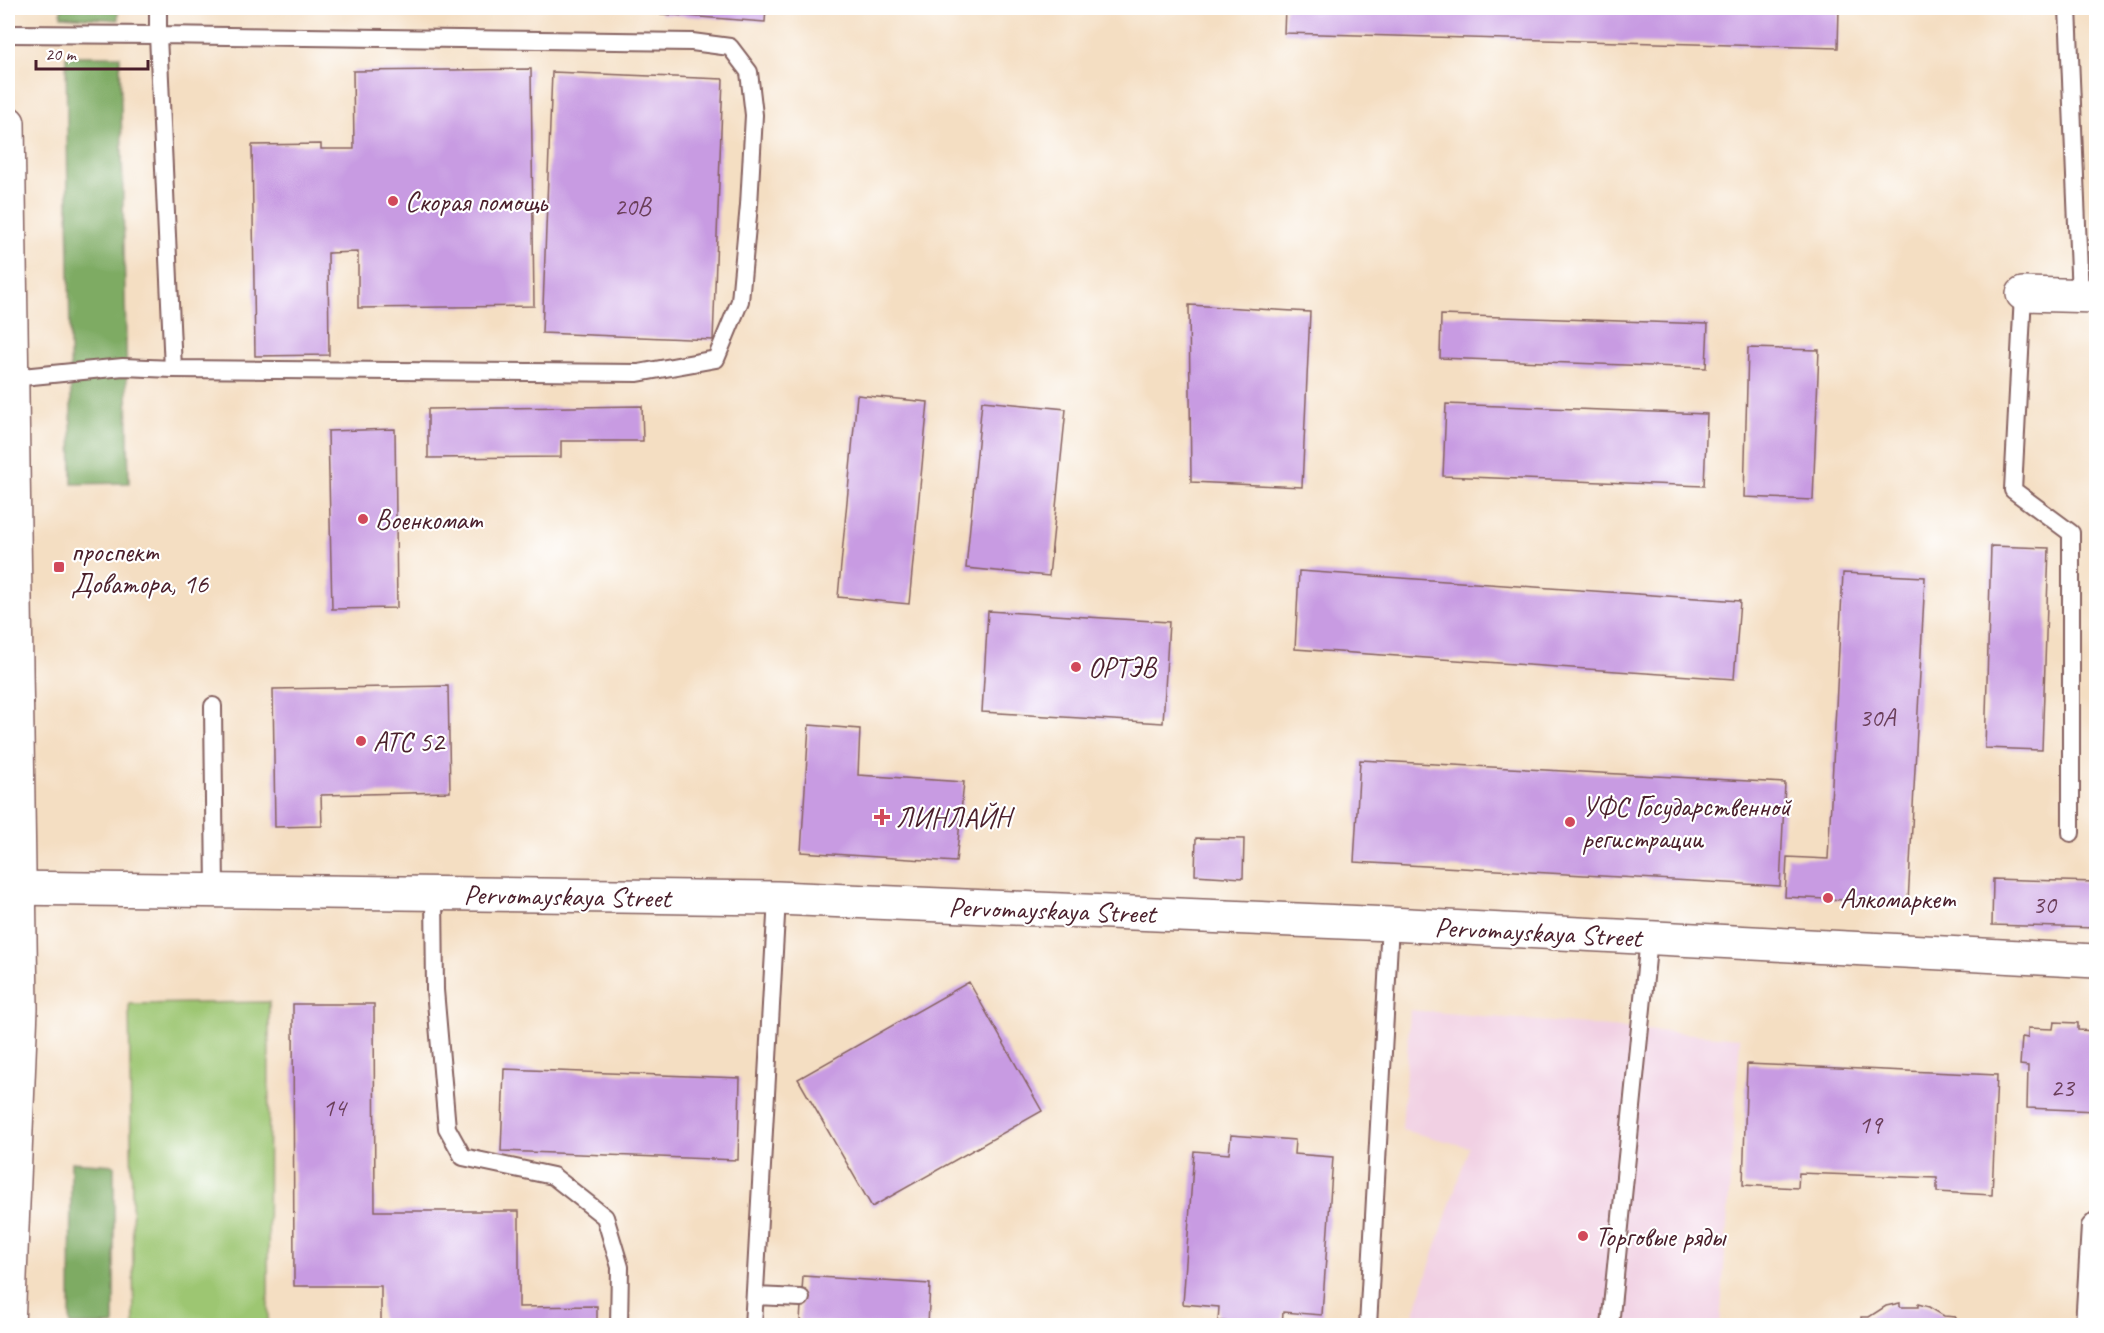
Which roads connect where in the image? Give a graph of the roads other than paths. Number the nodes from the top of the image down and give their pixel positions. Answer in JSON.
{"nodes":[{"id":1,"x":158,"y":8,"type":"edge"},
{"id":2,"x":2068,"y":8,"type":"edge"},
{"id":3,"x":8,"y":34,"type":"edge"},
{"id":4,"x":158,"y":34,"type":"junction"},
{"id":5,"x":8,"y":123,"type":"edge"},
{"id":6,"x":2023,"y":294,"type":"joint"},
{"id":7,"x":2089,"y":296,"type":"edge"},
{"id":8,"x":173,"y":369,"type":"junction"},
{"id":9,"x":12,"y":378,"type":"junction"},
{"id":10,"x":213,"y":706,"type":"dead end"},
{"id":11,"x":2071,"y":833,"type":"dead end"},
{"id":12,"x":14,"y":888,"type":"edge"},
{"id":13,"x":215,"y":892,"type":"junction"},
{"id":14,"x":434,"y":894,"type":"junction"},
{"id":15,"x":777,"y":898,"type":"junction"},
{"id":16,"x":1390,"y":924,"type":"junction"},
{"id":17,"x":1649,"y":938,"type":"junction"},
{"id":18,"x":2097,"y":961,"type":"edge"},
{"id":19,"x":2097,"y":1220,"type":"edge"},
{"id":20,"x":754,"y":1296,"type":"junction"},
{"id":21,"x":801,"y":1298,"type":"dead end"},
{"id":22,"x":8,"y":1326,"type":"edge"},
{"id":23,"x":619,"y":1326,"type":"edge"},
{"id":24,"x":753,"y":1326,"type":"edge"},
{"id":25,"x":1368,"y":1326,"type":"edge"},
{"id":26,"x":1610,"y":1326,"type":"edge"},
{"id":27,"x":2084,"y":1326,"type":"edge"}],
"edges":[{"from":1,"to":4,"type":"lane"},
{"from":2,"to":7,"type":"lane"},
{"from":3,"to":4,"type":"lane"},
{"from":4,"to":8,"type":"lane"},
{"from":4,"to":8,"type":"lane"},
{"from":5,"to":9,"type":"street"},
{"from":6,"to":7,"type":"street"},
{"from":6,"to":11,"type":"lane"},
{"from":8,"to":9,"type":"lane"},
{"from":9,"to":12,"type":"street"},
{"from":10,"to":13,"type":"lane"},
{"from":12,"to":13,"type":"street","name":"Pervomayskaya Street"},
{"from":12,"to":22,"type":"street"},
{"from":13,"to":14,"type":"street","name":"Pervomayskaya Street"},
{"from":14,"to":15,"type":"street","name":"Pervomayskaya Street"},
{"from":14,"to":23,"type":"lane"},
{"from":15,"to":16,"type":"street","name":"Pervomayskaya Street"},
{"from":15,"to":20,"type":"lane"},
{"from":16,"to":17,"type":"street","name":"Pervomayskaya Street"},
{"from":16,"to":25,"type":"lane"},
{"from":17,"to":18,"type":"street","name":"Pervomayskaya Street"},
{"from":17,"to":26,"type":"lane"},
{"from":19,"to":27,"type":"lane"},
{"from":20,"to":21,"type":"lane"},
{"from":20,"to":24,"type":"lane"}]}
